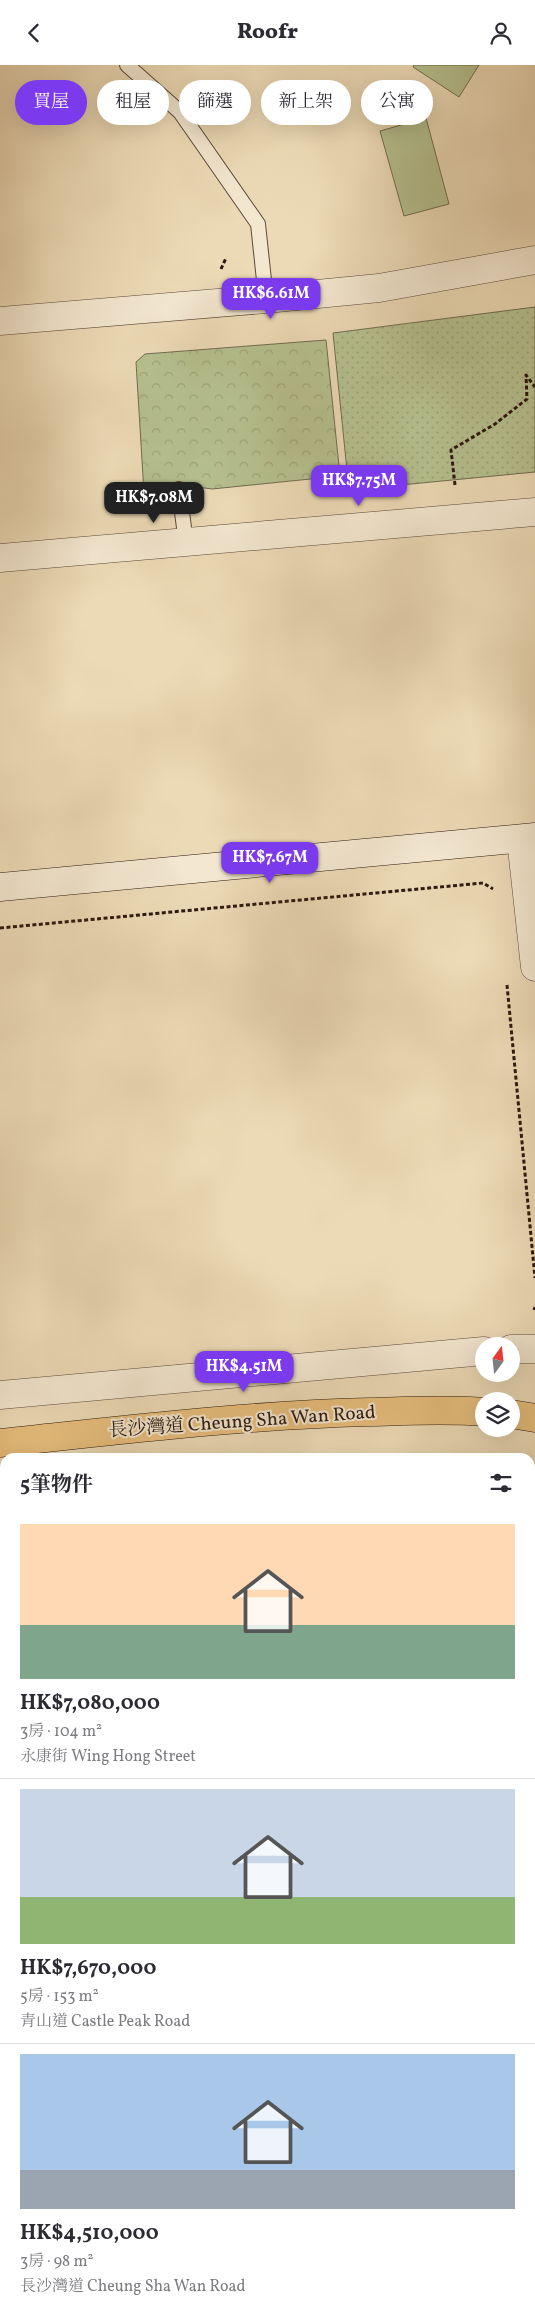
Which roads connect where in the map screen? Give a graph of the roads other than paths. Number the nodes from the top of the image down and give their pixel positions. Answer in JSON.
{"nodes":[{"id":1,"x":127,"y":65,"type":"edge"},
{"id":2,"x":535,"y":260,"type":"edge"},
{"id":3,"x":266,"y":299,"type":"junction"},
{"id":4,"x":0,"y":321,"type":"edge"},
{"id":5,"x":180,"y":489,"type":"dead end"},
{"id":6,"x":535,"y":512,"type":"edge"},
{"id":7,"x":186,"y":543,"type":"junction"},
{"id":8,"x":0,"y":558,"type":"edge"},
{"id":9,"x":528,"y":838,"type":"edge"},
{"id":10,"x":0,"y":887,"type":"edge"},
{"id":11,"x":535,"y":967,"type":"edge"},
{"id":12,"x":520,"y":1349,"type":"edge"},
{"id":13,"x":535,"y":1349,"type":"edge"},
{"id":14,"x":475,"y":1352,"type":"edge"},
{"id":15,"x":0,"y":1395,"type":"edge"},
{"id":16,"x":475,"y":1411,"type":"edge"},
{"id":17,"x":520,"y":1415,"type":"edge"},
{"id":18,"x":535,"y":1417,"type":"edge"},
{"id":19,"x":0,"y":1443,"type":"edge"}],
"edges":[{"from":1,"to":3,"type":"lane"},
{"from":2,"to":3,"type":"street"},
{"from":3,"to":4,"type":"street"},
{"from":5,"to":7,"type":"lane"},
{"from":6,"to":7,"type":"street"},
{"from":7,"to":8,"type":"street"},
{"from":9,"to":10,"type":"street"},
{"from":9,"to":11,"type":"street"},
{"from":12,"to":13,"type":"street"},
{"from":14,"to":15,"type":"street"},
{"from":16,"to":19,"type":"main road","name":"長沙灣道 Cheung Sha Wan Road"},
{"from":17,"to":18,"type":"main road"}]}
